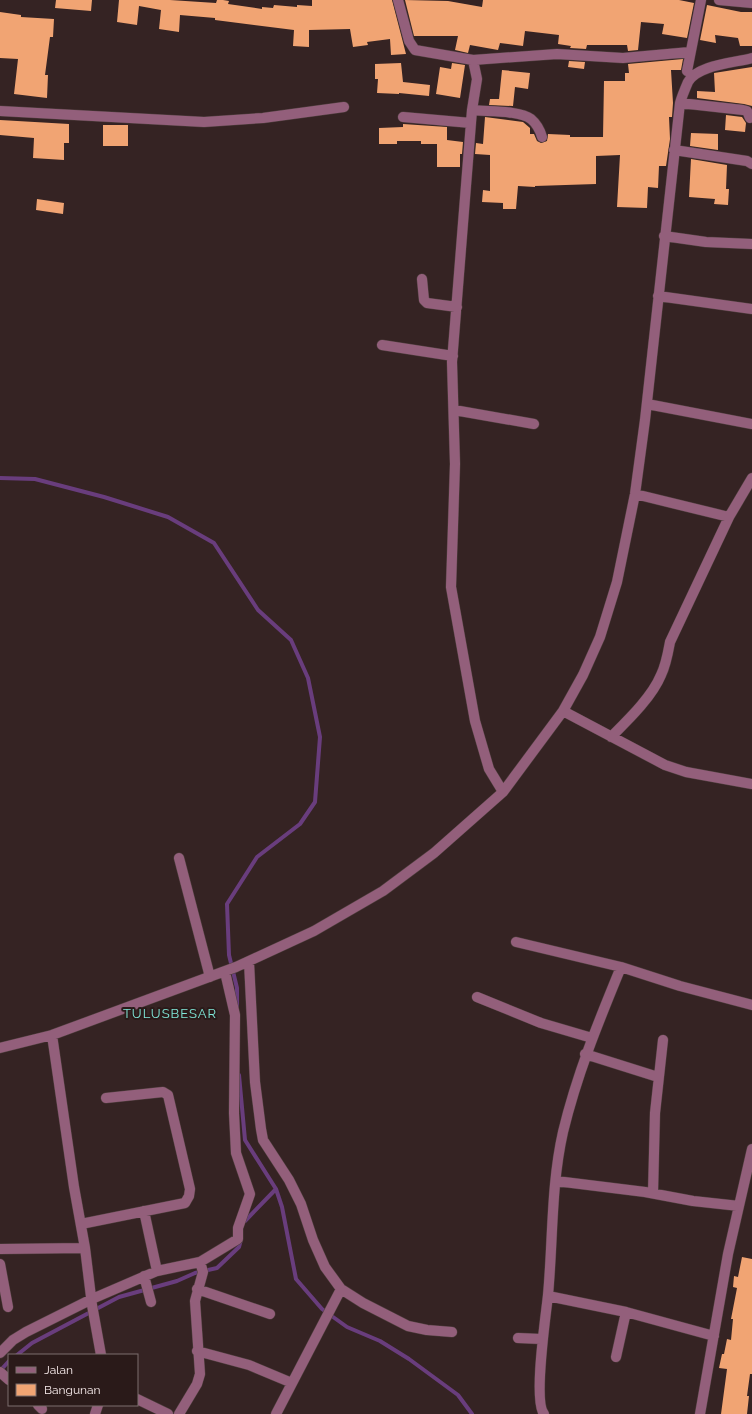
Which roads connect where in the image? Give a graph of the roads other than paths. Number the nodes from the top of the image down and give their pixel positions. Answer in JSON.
{"nodes":[{"id":1,"x":398,"y":0,"type":"edge"},
{"id":2,"x":701,"y":0,"type":"edge"},
{"id":3,"x":719,"y":0,"type":"edge"},
{"id":4,"x":747,"y":2,"type":"edge"},
{"id":5,"x":690,"y":52,"type":"junction"},
{"id":6,"x":752,"y":58,"type":"edge"},
{"id":7,"x":473,"y":60,"type":"junction"},
{"id":8,"x":687,"y":70,"type":"dead end"},
{"id":9,"x":680,"y":103,"type":"junction"},
{"id":10,"x":344,"y":107,"type":"dead end"},
{"id":11,"x":472,"y":110,"type":"junction"},
{"id":12,"x":0,"y":111,"type":"edge"},
{"id":13,"x":403,"y":117,"type":"dead end"},
{"id":14,"x":750,"y":118,"type":"dead end"},
{"id":15,"x":471,"y":123,"type":"junction"},
{"id":16,"x":542,"y":137,"type":"dead end"},
{"id":17,"x":674,"y":150,"type":"junction"},
{"id":18,"x":752,"y":164,"type":"edge"},
{"id":19,"x":664,"y":236,"type":"junction"},
{"id":20,"x":752,"y":244,"type":"edge"},
{"id":21,"x":422,"y":279,"type":"dead end"},
{"id":22,"x":658,"y":296,"type":"junction"},
{"id":23,"x":457,"y":307,"type":"junction"},
{"id":24,"x":752,"y":309,"type":"edge"},
{"id":25,"x":382,"y":344,"type":"dead end"},
{"id":26,"x":453,"y":356,"type":"junction"},
{"id":27,"x":647,"y":404,"type":"junction"},
{"id":28,"x":454,"y":410,"type":"junction"},
{"id":29,"x":534,"y":424,"type":"dead end"},
{"id":30,"x":752,"y":424,"type":"edge"},
{"id":31,"x":751,"y":482,"type":"edge"},
{"id":32,"x":635,"y":494,"type":"junction"},
{"id":33,"x":729,"y":517,"type":"junction"},
{"id":34,"x":563,"y":711,"type":"junction"},
{"id":35,"x":612,"y":737,"type":"junction"},
{"id":36,"x":752,"y":784,"type":"edge"},
{"id":37,"x":503,"y":792,"type":"junction"},
{"id":38,"x":179,"y":858,"type":"dead end"},
{"id":39,"x":516,"y":942,"type":"dead end"},
{"id":40,"x":249,"y":962,"type":"junction"},
{"id":41,"x":621,"y":968,"type":"junction"},
{"id":42,"x":230,"y":970,"type":"junction"},
{"id":43,"x":210,"y":977,"type":"junction"},
{"id":44,"x":477,"y":997,"type":"dead end"},
{"id":45,"x":752,"y":1005,"type":"edge"},
{"id":46,"x":52,"y":1035,"type":"junction"},
{"id":47,"x":592,"y":1038,"type":"junction"},
{"id":48,"x":663,"y":1040,"type":"dead end"},
{"id":49,"x":0,"y":1048,"type":"edge"},
{"id":50,"x":585,"y":1054,"type":"junction"},
{"id":51,"x":658,"y":1077,"type":"junction"},
{"id":52,"x":106,"y":1098,"type":"dead end"},
{"id":53,"x":752,"y":1149,"type":"edge"},
{"id":54,"x":750,"y":1164,"type":"edge"},
{"id":55,"x":556,"y":1181,"type":"junction"},
{"id":56,"x":653,"y":1193,"type":"junction"},
{"id":57,"x":739,"y":1206,"type":"junction"},
{"id":58,"x":144,"y":1211,"type":"junction"},
{"id":59,"x":81,"y":1224,"type":"junction"},
{"id":60,"x":85,"y":1248,"type":"junction"},
{"id":61,"x":0,"y":1249,"type":"edge"},
{"id":62,"x":0,"y":1264,"type":"edge"},
{"id":63,"x":202,"y":1267,"type":"junction"},
{"id":64,"x":157,"y":1271,"type":"junction"},
{"id":65,"x":145,"y":1278,"type":"junction"},
{"id":66,"x":197,"y":1289,"type":"junction"},
{"id":67,"x":341,"y":1289,"type":"junction"},
{"id":68,"x":548,"y":1296,"type":"junction"},
{"id":69,"x":92,"y":1302,"type":"junction"},
{"id":70,"x":151,"y":1302,"type":"dead end"},
{"id":71,"x":8,"y":1307,"type":"dead end"},
{"id":72,"x":626,"y":1312,"type":"junction"},
{"id":73,"x":270,"y":1314,"type":"dead end"},
{"id":74,"x":452,"y":1332,"type":"dead end"},
{"id":75,"x":714,"y":1336,"type":"junction"},
{"id":76,"x":518,"y":1338,"type":"dead end"},
{"id":77,"x":541,"y":1339,"type":"junction"},
{"id":78,"x":198,"y":1351,"type":"junction"},
{"id":79,"x":0,"y":1353,"type":"edge"},
{"id":80,"x":101,"y":1354,"type":"edge"},
{"id":81,"x":616,"y":1357,"type":"dead end"},
{"id":82,"x":0,"y":1372,"type":"edge"},
{"id":83,"x":8,"y":1379,"type":"edge"},
{"id":84,"x":292,"y":1383,"type":"junction"},
{"id":85,"x":138,"y":1399,"type":"edge"},
{"id":86,"x":168,"y":1414,"type":"edge"},
{"id":87,"x":178,"y":1414,"type":"edge"},
{"id":88,"x":276,"y":1414,"type":"edge"},
{"id":89,"x":544,"y":1414,"type":"edge"},
{"id":90,"x":700,"y":1414,"type":"edge"}],
"edges":[{"from":1,"to":7,"type":"street"},
{"from":2,"to":5,"type":"street"},
{"from":3,"to":4,"type":"street"},
{"from":5,"to":7,"type":"street"},
{"from":5,"to":8,"type":"street"},
{"from":6,"to":9,"type":"street"},
{"from":7,"to":11,"type":"street"},
{"from":9,"to":14,"type":"street"},
{"from":9,"to":17,"type":"street"},
{"from":10,"to":12,"type":"street"},
{"from":11,"to":15,"type":"street"},
{"from":11,"to":16,"type":"street"},
{"from":13,"to":15,"type":"street"},
{"from":15,"to":23,"type":"street"},
{"from":17,"to":18,"type":"street"},
{"from":17,"to":19,"type":"street"},
{"from":19,"to":20,"type":"street"},
{"from":19,"to":22,"type":"street"},
{"from":21,"to":23,"type":"street"},
{"from":22,"to":24,"type":"street"},
{"from":22,"to":27,"type":"street"},
{"from":23,"to":26,"type":"street"},
{"from":25,"to":26,"type":"street"},
{"from":26,"to":28,"type":"street"},
{"from":27,"to":30,"type":"street"},
{"from":27,"to":32,"type":"street"},
{"from":28,"to":29,"type":"street"},
{"from":28,"to":37,"type":"street"},
{"from":31,"to":33,"type":"street"},
{"from":32,"to":33,"type":"street"},
{"from":32,"to":34,"type":"street"},
{"from":33,"to":35,"type":"street"},
{"from":34,"to":35,"type":"street"},
{"from":34,"to":37,"type":"street"},
{"from":35,"to":36,"type":"street"},
{"from":37,"to":40,"type":"street"},
{"from":38,"to":43,"type":"street"},
{"from":39,"to":41,"type":"street"},
{"from":40,"to":42,"type":"street"},
{"from":40,"to":67,"type":"street"},
{"from":41,"to":45,"type":"street"},
{"from":41,"to":47,"type":"street"},
{"from":42,"to":43,"type":"street"},
{"from":42,"to":63,"type":"street"},
{"from":43,"to":46,"type":"street"},
{"from":44,"to":47,"type":"street"},
{"from":46,"to":49,"type":"street"},
{"from":46,"to":59,"type":"street"},
{"from":47,"to":50,"type":"street"},
{"from":48,"to":51,"type":"street"},
{"from":50,"to":51,"type":"street"},
{"from":50,"to":55,"type":"street"},
{"from":51,"to":56,"type":"street"},
{"from":52,"to":58,"type":"street"},
{"from":53,"to":54,"type":"street"},
{"from":54,"to":57,"type":"street"},
{"from":55,"to":56,"type":"street"},
{"from":55,"to":68,"type":"street"},
{"from":56,"to":57,"type":"street"},
{"from":57,"to":75,"type":"street"},
{"from":58,"to":59,"type":"street"},
{"from":58,"to":64,"type":"street"},
{"from":59,"to":60,"type":"street"},
{"from":60,"to":61,"type":"street"},
{"from":60,"to":69,"type":"street"},
{"from":62,"to":71,"type":"street"},
{"from":63,"to":64,"type":"street"},
{"from":63,"to":66,"type":"street"},
{"from":64,"to":65,"type":"street"},
{"from":65,"to":69,"type":"street"},
{"from":65,"to":70,"type":"street"},
{"from":66,"to":73,"type":"street"},
{"from":66,"to":78,"type":"street"},
{"from":67,"to":74,"type":"street"},
{"from":67,"to":84,"type":"street"},
{"from":68,"to":72,"type":"street"},
{"from":68,"to":77,"type":"street"},
{"from":69,"to":79,"type":"street"},
{"from":69,"to":80,"type":"street"},
{"from":72,"to":75,"type":"street"},
{"from":72,"to":81,"type":"street"},
{"from":75,"to":90,"type":"street"},
{"from":76,"to":77,"type":"street"},
{"from":77,"to":89,"type":"street"},
{"from":78,"to":84,"type":"street"},
{"from":78,"to":87,"type":"street"},
{"from":82,"to":83,"type":"street"},
{"from":84,"to":88,"type":"street"},
{"from":85,"to":86,"type":"street"}]}
